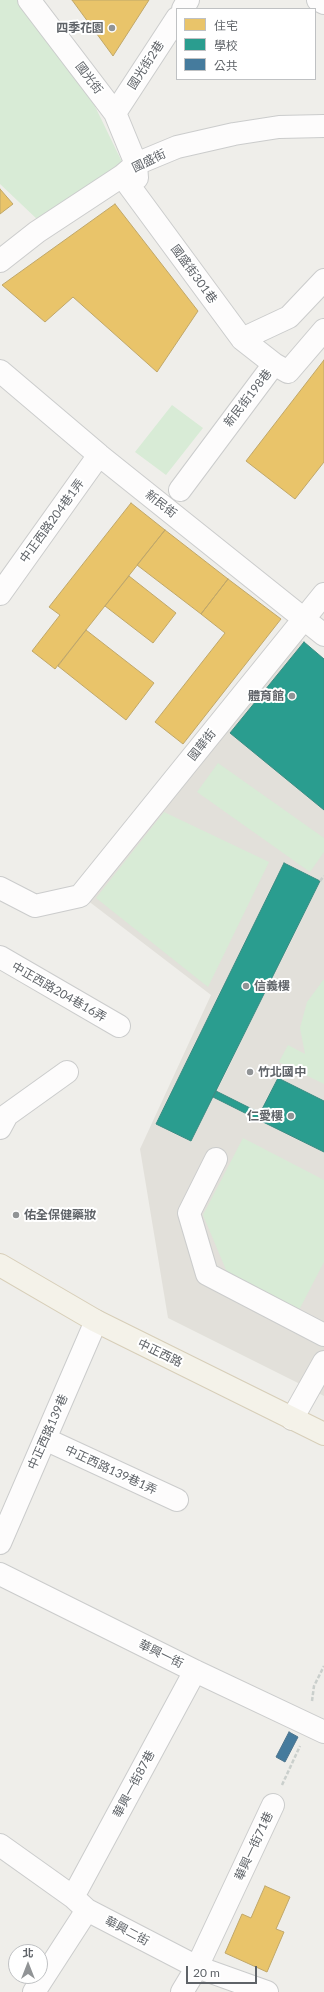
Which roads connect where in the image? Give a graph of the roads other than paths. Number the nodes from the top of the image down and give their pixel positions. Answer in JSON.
{"nodes":[{"id":1,"x":29,"y":0,"type":"edge"},
{"id":2,"x":318,"y":0,"type":"edge"},
{"id":3,"x":324,"y":3,"type":"edge"},
{"id":4,"x":176,"y":20,"type":"edge"},
{"id":5,"x":115,"y":113,"type":"junction"},
{"id":6,"x":324,"y":126,"type":"edge"},
{"id":7,"x":129,"y":170,"type":"junction"},
{"id":8,"x":139,"y":200,"type":"joint"},
{"id":9,"x":0,"y":261,"type":"edge"},
{"id":10,"x":324,"y":280,"type":"edge"},
{"id":11,"x":324,"y":330,"type":"edge"},
{"id":12,"x":242,"y":338,"type":"junction"},
{"id":13,"x":274,"y":364,"type":"junction"},
{"id":14,"x":0,"y":371,"type":"edge"},
{"id":15,"x":99,"y":455,"type":"junction"},
{"id":16,"x":180,"y":490,"type":"dead end"},
{"id":17,"x":2,"y":588,"type":"edge"},
{"id":18,"x":324,"y":594,"type":"edge"},
{"id":19,"x":305,"y":618,"type":"junction"},
{"id":20,"x":324,"y":635,"type":"edge"},
{"id":21,"x":0,"y":888,"type":"edge"},
{"id":22,"x":0,"y":957,"type":"edge"},
{"id":23,"x":119,"y":1026,"type":"dead end"},
{"id":24,"x":67,"y":1072,"type":"dead end"},
{"id":25,"x":0,"y":1128,"type":"edge"},
{"id":26,"x":216,"y":1159,"type":"dead end"},
{"id":27,"x":0,"y":1265,"type":"edge"},
{"id":28,"x":96,"y":1321,"type":"junction"},
{"id":29,"x":324,"y":1335,"type":"edge"},
{"id":30,"x":324,"y":1362,"type":"edge"},
{"id":31,"x":292,"y":1419,"type":"junction"},
{"id":32,"x":324,"y":1434,"type":"edge"},
{"id":33,"x":45,"y":1440,"type":"junction"},
{"id":34,"x":177,"y":1500,"type":"dead end"},
{"id":35,"x":0,"y":1542,"type":"edge"},
{"id":36,"x":0,"y":1574,"type":"edge"},
{"id":37,"x":195,"y":1671,"type":"junction"},
{"id":38,"x":317,"y":1729,"type":"edge"},
{"id":39,"x":273,"y":1805,"type":"road end"},
{"id":40,"x":0,"y":1846,"type":"edge"},
{"id":41,"x":80,"y":1904,"type":"junction"},
{"id":42,"x":198,"y":1967,"type":"junction"},
{"id":43,"x":34,"y":1992,"type":"edge"},
{"id":44,"x":182,"y":1992,"type":"edge"},
{"id":45,"x":267,"y":1992,"type":"edge"}],
"edges":[{"from":1,"to":5,"type":"street","name":"國光街"},
{"from":2,"to":3,"type":"street"},
{"from":4,"to":5,"type":"street","name":"國光街2巷"},
{"from":5,"to":7,"type":"street","name":"國光街"},
{"from":6,"to":7,"type":"street","name":"國盛街"},
{"from":7,"to":8,"type":"street","name":"國光街"},
{"from":7,"to":9,"type":"street","name":"國盛街"},
{"from":8,"to":12,"type":"street","name":"國盛街301巷"},
{"from":10,"to":12,"type":"street"},
{"from":11,"to":13,"type":"street","name":"新民街198巷"},
{"from":12,"to":13,"type":"street","name":"國盛街301巷"},
{"from":13,"to":16,"type":"street","name":"新民街198巷"},
{"from":14,"to":15,"type":"street","name":"新民街"},
{"from":15,"to":17,"type":"street","name":"中正西路204巷1弄"},
{"from":15,"to":19,"type":"street","name":"新民街"},
{"from":18,"to":19,"type":"street","name":"國華街"},
{"from":19,"to":20,"type":"street","name":"新民街"},
{"from":19,"to":21,"type":"street","name":"國華街"},
{"from":22,"to":23,"type":"street","name":"中正西路204巷16弄"},
{"from":24,"to":25,"type":"street"},
{"from":26,"to":29,"type":"street"},
{"from":27,"to":28,"type":"main road","name":"中正西路"},
{"from":28,"to":31,"type":"main road","name":"中正西路"},
{"from":28,"to":33,"type":"street","name":"中正西路139巷"},
{"from":30,"to":31,"type":"street"},
{"from":31,"to":32,"type":"main road","name":"中正西路"},
{"from":33,"to":34,"type":"street","name":"中正西路139巷1弄"},
{"from":33,"to":35,"type":"street","name":"中正西路139巷"},
{"from":36,"to":37,"type":"street","name":"華興一街"},
{"from":37,"to":38,"type":"street","name":"華興一街"},
{"from":37,"to":41,"type":"street","name":"華興一街87巷"},
{"from":39,"to":42,"type":"street","name":"華興一街71巷"},
{"from":40,"to":41,"type":"street","name":"華興二街"},
{"from":41,"to":42,"type":"street","name":"華興二街"},
{"from":41,"to":43,"type":"street","name":"華興一街87巷"},
{"from":42,"to":44,"type":"street","name":"華興一街71巷"},
{"from":42,"to":45,"type":"street","name":"華興二街"}]}
